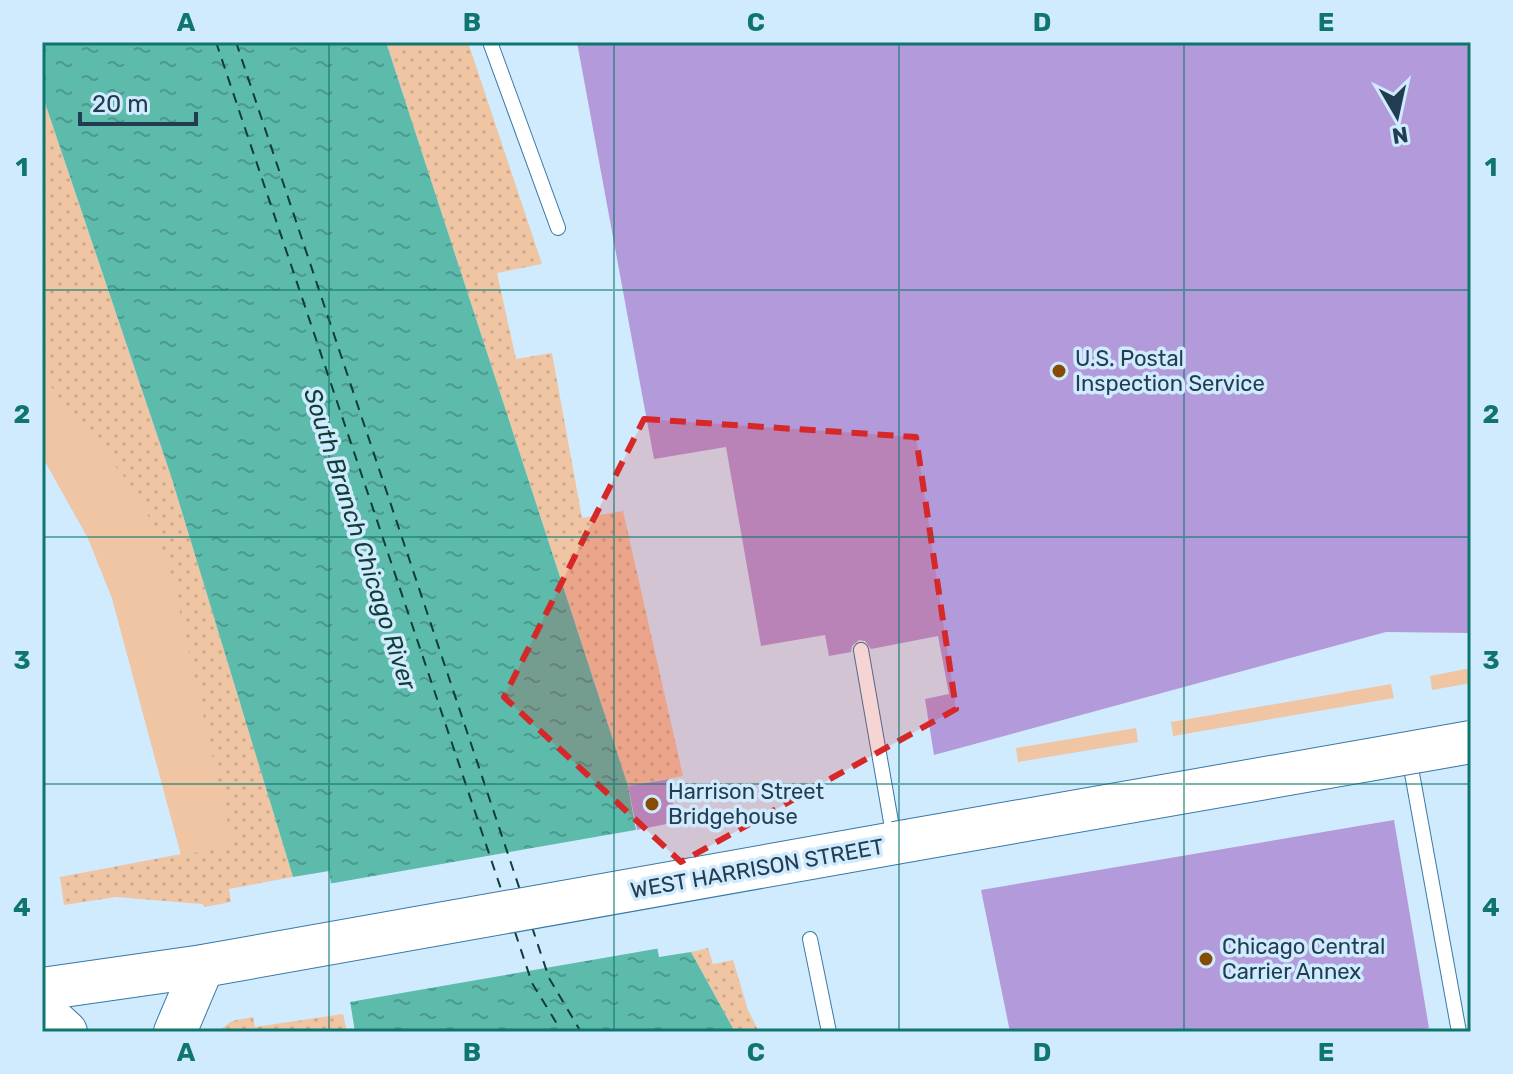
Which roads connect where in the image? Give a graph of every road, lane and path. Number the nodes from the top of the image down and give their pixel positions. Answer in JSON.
{"nodes":[{"id":1,"x":490,"y":42,"type":"edge"},
{"id":2,"x":558,"y":228,"type":"dead end"},
{"id":3,"x":861,"y":650,"type":"dead end"},
{"id":4,"x":1471,"y":742,"type":"edge"},
{"id":5,"x":1408,"y":753,"type":"junction"},
{"id":6,"x":895,"y":843,"type":"junction"},
{"id":7,"x":810,"y":939,"type":"dead end"},
{"id":8,"x":203,"y":966,"type":"junction"},
{"id":9,"x":42,"y":989,"type":"edge"},
{"id":10,"x":42,"y":1010,"type":"edge"},
{"id":11,"x":66,"y":1032,"type":"edge"},
{"id":12,"x":175,"y":1032,"type":"edge"},
{"id":13,"x":829,"y":1032,"type":"edge"},
{"id":14,"x":1459,"y":1032,"type":"edge"}],
"edges":[{"from":1,"to":2,"type":"lane"},
{"from":3,"to":6,"type":"lane"},
{"from":4,"to":5,"type":"main road","name":"WEST HARRISON STREET","bridge":true},
{"from":5,"to":6,"type":"main road","name":"WEST HARRISON STREET","bridge":true},
{"from":5,"to":14,"type":"lane"},
{"from":6,"to":8,"type":"main road","name":"WEST HARRISON STREET"},
{"from":7,"to":13,"type":"lane"},
{"from":8,"to":9,"type":"main road","name":"WEST HARRISON STREET"},
{"from":8,"to":12,"type":"main road"},
{"from":10,"to":11,"type":"main road"}]}
